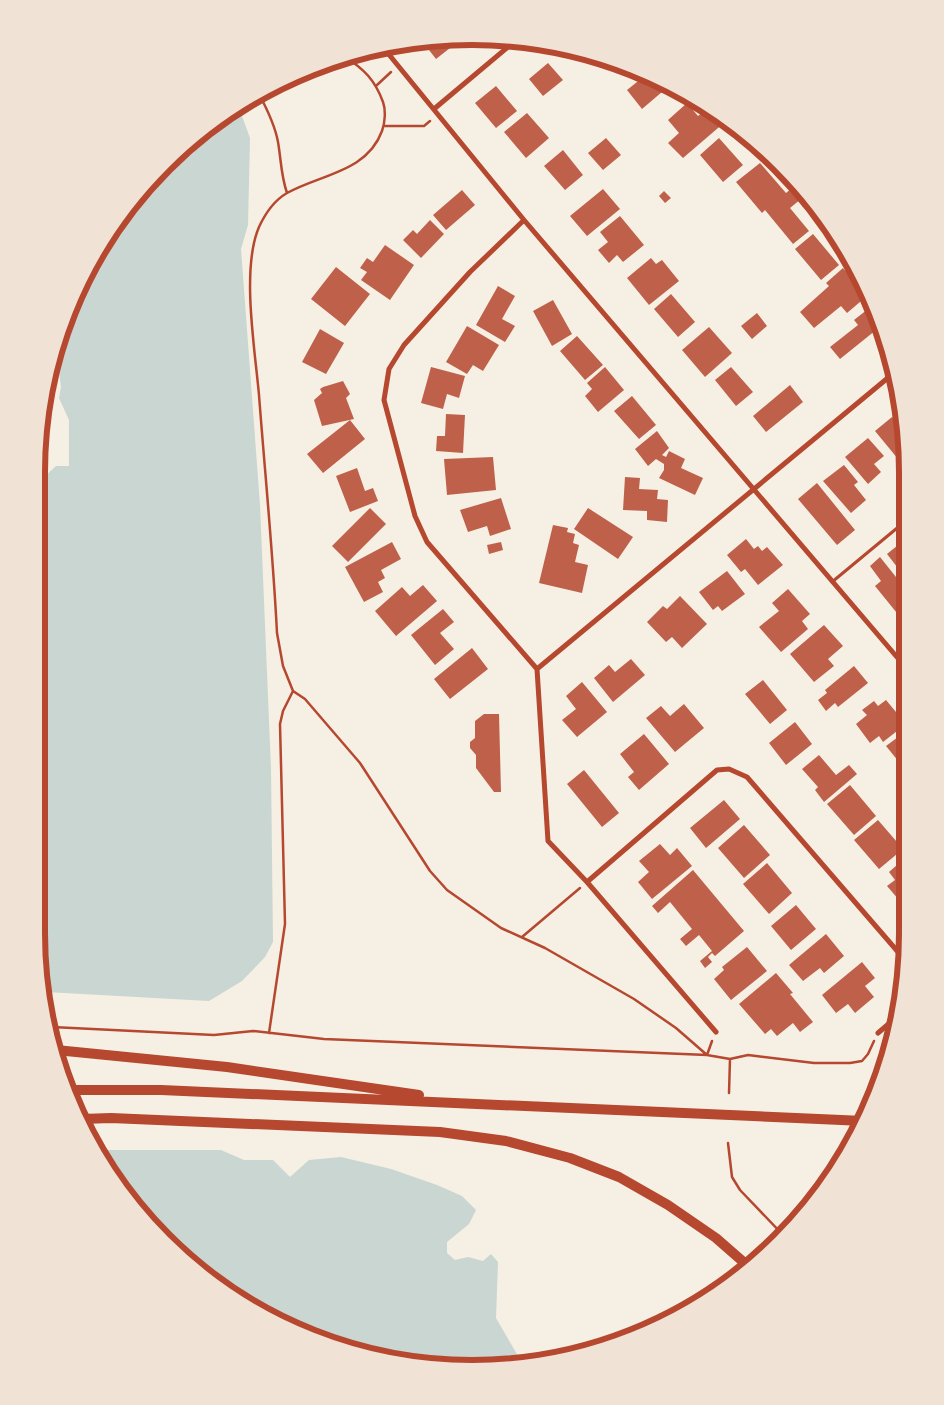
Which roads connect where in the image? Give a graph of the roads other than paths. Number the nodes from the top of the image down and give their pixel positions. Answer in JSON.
{"nodes":[{"id":1,"x":507,"y":47,"type":"edge"},
{"id":2,"x":388,"y":53,"type":"edge"},
{"id":3,"x":434,"y":109,"type":"junction"},
{"id":4,"x":524,"y":220,"type":"junction"},
{"id":5,"x":888,"y":378,"type":"edge"},
{"id":6,"x":754,"y":490,"type":"junction"},
{"id":7,"x":899,"y":526,"type":"edge"},
{"id":8,"x":832,"y":582,"type":"junction"},
{"id":9,"x":899,"y":660,"type":"edge"},
{"id":10,"x":537,"y":669,"type":"junction"},
{"id":11,"x":587,"y":882,"type":"junction"},
{"id":12,"x":898,"y":952,"type":"edge"},
{"id":13,"x":889,"y":1023,"type":"edge"},
{"id":14,"x":716,"y":1032,"type":"road end"},
{"id":15,"x":878,"y":1033,"type":"road end"},
{"id":16,"x":62,"y":1051,"type":"edge"},
{"id":17,"x":76,"y":1090,"type":"edge"},
{"id":18,"x":467,"y":1102,"type":"junction"},
{"id":19,"x":88,"y":1119,"type":"edge"},
{"id":20,"x":856,"y":1121,"type":"edge"},
{"id":21,"x":744,"y":1262,"type":"edge"}],
"edges":[{"from":1,"to":3,"type":"street"},
{"from":2,"to":3,"type":"street"},
{"from":3,"to":4,"type":"street"},
{"from":4,"to":6,"type":"street"},
{"from":4,"to":10,"type":"street"},
{"from":5,"to":6,"type":"street"},
{"from":6,"to":8,"type":"street"},
{"from":6,"to":10,"type":"street"},
{"from":7,"to":8,"type":"lane"},
{"from":8,"to":9,"type":"street"},
{"from":10,"to":11,"type":"street"},
{"from":11,"to":12,"type":"street"},
{"from":11,"to":14,"type":"street"},
{"from":13,"to":15,"type":"street"},
{"from":16,"to":18,"type":"main road"},
{"from":17,"to":18,"type":"main road"},
{"from":18,"to":20,"type":"main road"},
{"from":19,"to":21,"type":"main road"}]}
